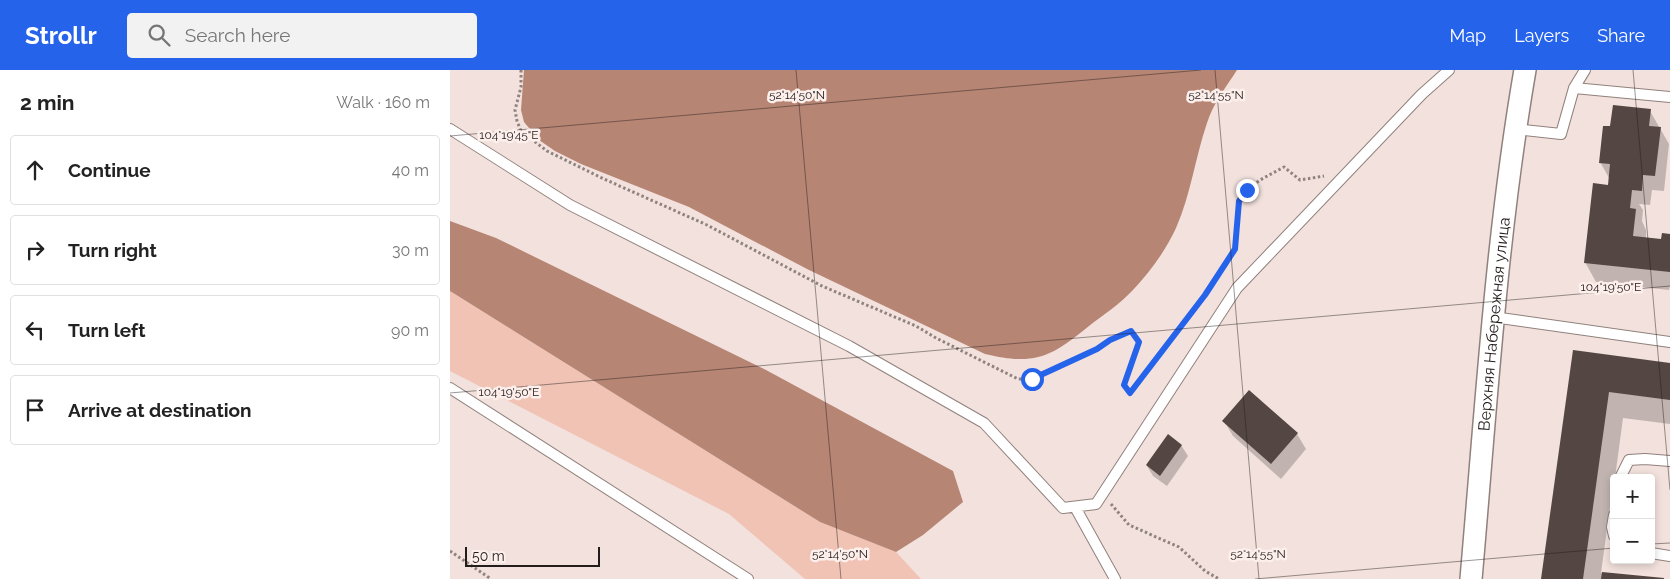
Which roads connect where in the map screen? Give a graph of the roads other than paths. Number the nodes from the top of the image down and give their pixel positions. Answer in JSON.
{"nodes":[{"id":1,"x":1449,"y":70,"type":"edge"},
{"id":2,"x":1526,"y":70,"type":"edge"},
{"id":3,"x":1584,"y":70,"type":"edge"},
{"id":4,"x":1574,"y":88,"type":"junction"},
{"id":5,"x":1670,"y":98,"type":"edge"},
{"id":6,"x":450,"y":129,"type":"edge"},
{"id":7,"x":1515,"y":130,"type":"junction"},
{"id":8,"x":1493,"y":317,"type":"junction"},
{"id":9,"x":1670,"y":342,"type":"edge"},
{"id":10,"x":450,"y":388,"type":"edge"},
{"id":11,"x":1670,"y":461,"type":"edge"},
{"id":12,"x":1622,"y":474,"type":"edge"},
{"id":13,"x":1075,"y":507,"type":"junction"},
{"id":14,"x":1655,"y":554,"type":"edge"},
{"id":15,"x":1670,"y":556,"type":"edge"},
{"id":16,"x":748,"y":579,"type":"edge"},
{"id":17,"x":1114,"y":579,"type":"edge"},
{"id":18,"x":1471,"y":579,"type":"edge"}],
"edges":[{"from":1,"to":13,"type":"lane"},
{"from":2,"to":7,"type":"street","name":"Верхняя Набережная улица"},
{"from":3,"to":4,"type":"lane"},
{"from":4,"to":5,"type":"lane"},
{"from":4,"to":7,"type":"lane"},
{"from":6,"to":13,"type":"lane"},
{"from":7,"to":8,"type":"street","name":"Верхняя Набережная улица"},
{"from":8,"to":9,"type":"lane"},
{"from":8,"to":18,"type":"street","name":"Верхняя Набережная улица"},
{"from":10,"to":16,"type":"lane"},
{"from":11,"to":12,"type":"lane"},
{"from":13,"to":17,"type":"lane"},
{"from":14,"to":15,"type":"lane"}]}
